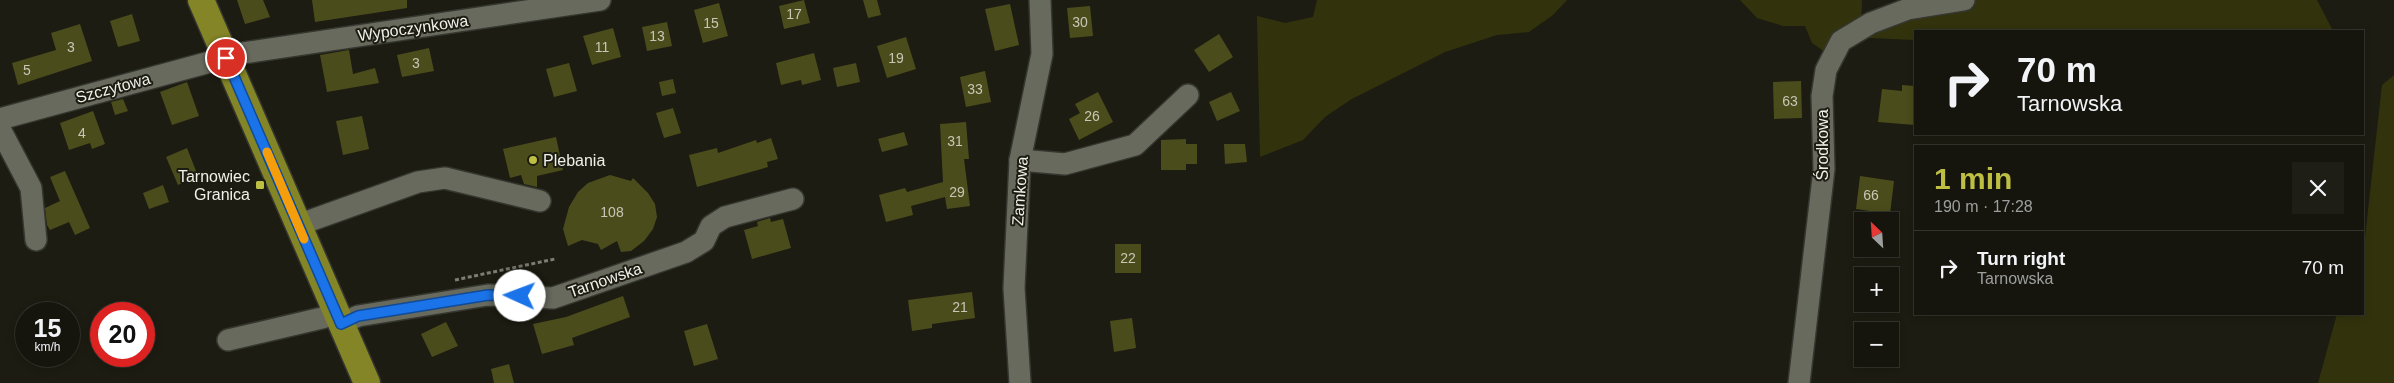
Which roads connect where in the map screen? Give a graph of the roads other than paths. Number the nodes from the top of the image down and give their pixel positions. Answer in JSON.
{"nodes":[{"id":1,"x":201,"y":0,"type":"edge"},
{"id":2,"x":600,"y":0,"type":"edge"},
{"id":3,"x":1040,"y":0,"type":"edge"},
{"id":4,"x":1964,"y":0,"type":"edge"},
{"id":5,"x":226,"y":58,"type":"junction"},
{"id":6,"x":1188,"y":95,"type":"dead end"},
{"id":7,"x":0,"y":118,"type":"edge"},
{"id":8,"x":0,"y":129,"type":"edge"},
{"id":9,"x":1020,"y":160,"type":"junction"},
{"id":10,"x":793,"y":199,"type":"dead end"},
{"id":11,"x":540,"y":201,"type":"dead end"},
{"id":12,"x":298,"y":225,"type":"junction"},
{"id":13,"x":36,"y":240,"type":"dead end"},
{"id":14,"x":339,"y":318,"type":"junction"},
{"id":15,"x":228,"y":340,"type":"dead end"},
{"id":16,"x":367,"y":383,"type":"edge"},
{"id":17,"x":1020,"y":383,"type":"edge"},
{"id":18,"x":1799,"y":383,"type":"edge"}],
"edges":[{"from":1,"to":5,"type":"main road"},
{"from":2,"to":5,"type":"street","name":"Wypoczynkowa"},
{"from":3,"to":9,"type":"street","name":"Zamkowa"},
{"from":4,"to":18,"type":"street","name":"Środkowa"},
{"from":5,"to":7,"type":"street","name":"Szczytowa"},
{"from":5,"to":12,"type":"main road"},
{"from":6,"to":9,"type":"street"},
{"from":8,"to":13,"type":"street"},
{"from":9,"to":17,"type":"street","name":"Zamkowa"},
{"from":10,"to":14,"type":"street","name":"Tarnowska"},
{"from":11,"to":12,"type":"street"},
{"from":12,"to":14,"type":"main road"},
{"from":14,"to":15,"type":"street","name":"Tarnowska"},
{"from":14,"to":16,"type":"main road"}]}
